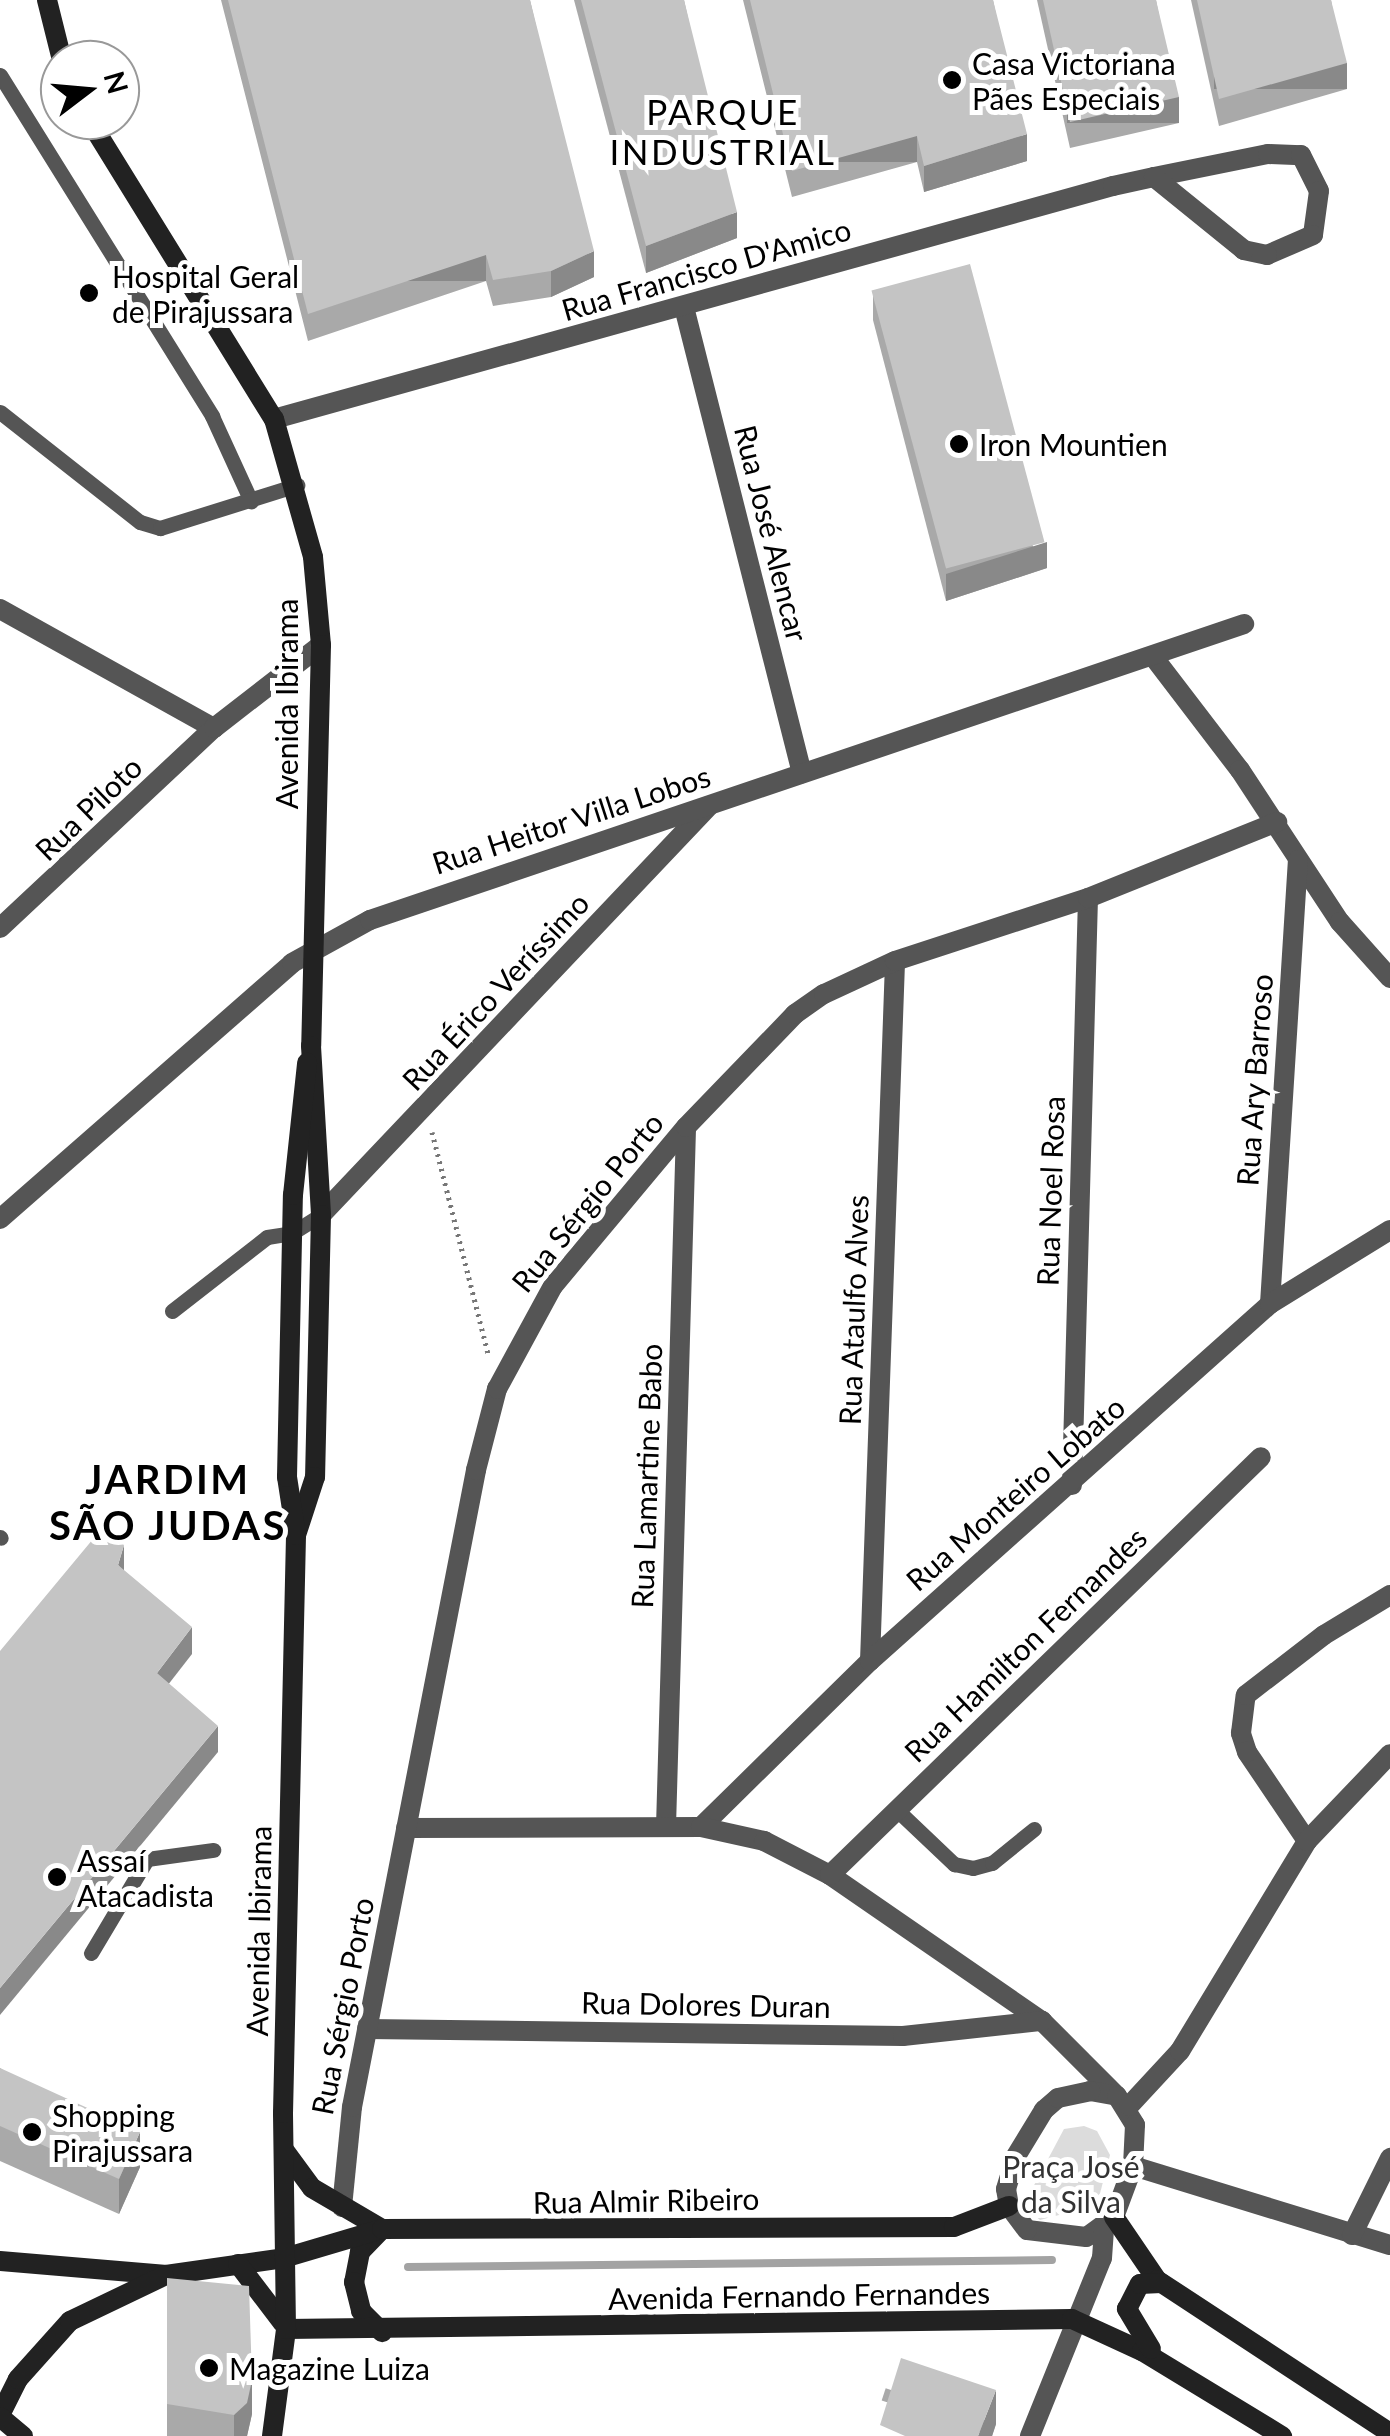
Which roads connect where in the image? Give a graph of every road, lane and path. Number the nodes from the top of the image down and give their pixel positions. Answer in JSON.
{"nodes":[{"id":1,"x":46,"y":0,"type":"edge"},
{"id":2,"x":57,"y":40,"type":"edge"},
{"id":3,"x":0,"y":75,"type":"edge"},
{"id":4,"x":101,"y":140,"type":"edge"},
{"id":5,"x":1154,"y":177,"type":"junction"},
{"id":6,"x":684,"y":308,"type":"junction"},
{"id":7,"x":0,"y":412,"type":"edge"},
{"id":8,"x":274,"y":419,"type":"junction"},
{"id":9,"x":297,"y":485,"type":"junction"},
{"id":10,"x":251,"y":501,"type":"junction"},
{"id":11,"x":3,"y":614,"type":"edge"},
{"id":12,"x":1244,"y":624,"type":"dead end"},
{"id":13,"x":321,"y":645,"type":"junction"},
{"id":14,"x":1155,"y":659,"type":"junction"},
{"id":15,"x":214,"y":728,"type":"junction"},
{"id":16,"x":802,"y":773,"type":"junction"},
{"id":17,"x":710,"y":806,"type":"junction"},
{"id":18,"x":1276,"y":822,"type":"junction"},
{"id":19,"x":1298,"y":860,"type":"junction"},
{"id":20,"x":1088,"y":898,"type":"junction"},
{"id":21,"x":0,"y":928,"type":"edge"},
{"id":22,"x":313,"y":948,"type":"junction"},
{"id":23,"x":895,"y":961,"type":"junction"},
{"id":24,"x":1390,"y":978,"type":"edge"},
{"id":25,"x":311,"y":1046,"type":"junction"},
{"id":26,"x":426,"y":1110,"type":"junction"},
{"id":27,"x":686,"y":1127,"type":"junction"},
{"id":28,"x":322,"y":1215,"type":"junction"},
{"id":29,"x":0,"y":1219,"type":"edge"},
{"id":30,"x":1390,"y":1230,"type":"edge"},
{"id":31,"x":292,"y":1233,"type":"junction"},
{"id":32,"x":1270,"y":1304,"type":"junction"},
{"id":33,"x":172,"y":1310,"type":"dead end"},
{"id":34,"x":497,"y":1389,"type":"junction"},
{"id":35,"x":1261,"y":1457,"type":"dead end"},
{"id":36,"x":1072,"y":1485,"type":"junction"},
{"id":37,"x":296,"y":1535,"type":"junction"},
{"id":38,"x":1390,"y":1595,"type":"edge"},
{"id":39,"x":870,"y":1661,"type":"junction"},
{"id":40,"x":1390,"y":1754,"type":"edge"},
{"id":41,"x":897,"y":1810,"type":"junction"},
{"id":42,"x":666,"y":1827,"type":"junction"},
{"id":43,"x":701,"y":1827,"type":"junction"},
{"id":44,"x":406,"y":1828,"type":"junction"},
{"id":45,"x":1034,"y":1828,"type":"dead end"},
{"id":46,"x":1308,"y":1841,"type":"junction"},
{"id":47,"x":213,"y":1850,"type":"dead end"},
{"id":48,"x":830,"y":1875,"type":"junction"},
{"id":49,"x":91,"y":1954,"type":"dead end"},
{"id":50,"x":1042,"y":2021,"type":"junction"},
{"id":51,"x":368,"y":2029,"type":"junction"},
{"id":52,"x":1070,"y":2050,"type":"junction"},
{"id":53,"x":1058,"y":2098,"type":"junction"},
{"id":54,"x":1123,"y":2101,"type":"junction"},
{"id":55,"x":283,"y":2148,"type":"junction"},
{"id":56,"x":1390,"y":2158,"type":"edge"},
{"id":57,"x":1133,"y":2166,"type":"junction"},
{"id":58,"x":1008,"y":2206,"type":"junction"},
{"id":59,"x":342,"y":2207,"type":"junction"},
{"id":60,"x":1109,"y":2223,"type":"junction"},
{"id":61,"x":382,"y":2229,"type":"junction"},
{"id":62,"x":1352,"y":2235,"type":"junction"},
{"id":63,"x":1390,"y":2245,"type":"edge"},
{"id":64,"x":284,"y":2258,"type":"junction"},
{"id":65,"x":0,"y":2261,"type":"edge"},
{"id":66,"x":238,"y":2264,"type":"junction"},
{"id":67,"x":166,"y":2275,"type":"junction"},
{"id":68,"x":1161,"y":2283,"type":"junction"},
{"id":69,"x":1076,"y":2311,"type":"junction"},
{"id":70,"x":286,"y":2329,"type":"junction"},
{"id":71,"x":382,"y":2332,"type":"junction"},
{"id":72,"x":1169,"y":2368,"type":"junction"},
{"id":73,"x":0,"y":2416,"type":"edge"},
{"id":74,"x":1390,"y":2433,"type":"edge"},
{"id":75,"x":23,"y":2436,"type":"edge"},
{"id":76,"x":272,"y":2436,"type":"edge"},
{"id":77,"x":1030,"y":2436,"type":"edge"},
{"id":78,"x":1282,"y":2436,"type":"edge"}],
"edges":[{"from":1,"to":2,"type":"main road"},
{"from":3,"to":10,"type":"lane"},
{"from":4,"to":8,"type":"main road","name":"Avenida Ibirama"},
{"from":5,"to":5,"type":"street","name":"Rua Francisco D'Amico"},
{"from":5,"to":6,"type":"street","name":"Rua Francisco D'Amico"},
{"from":6,"to":8,"type":"street","name":"Rua Francisco D'Amico"},
{"from":6,"to":16,"type":"street","name":"Rua José Alencar"},
{"from":7,"to":10,"type":"lane"},
{"from":8,"to":9,"type":"main road","name":"Avenida Ibirama"},
{"from":9,"to":10,"type":"lane"},
{"from":9,"to":13,"type":"main road","name":"Avenida Ibirama"},
{"from":11,"to":15,"type":"street"},
{"from":12,"to":14,"type":"street","name":"Rua Heitor Villa Lobos"},
{"from":13,"to":15,"type":"street","name":"Rua Piloto"},
{"from":13,"to":22,"type":"main road","name":"Avenida Ibirama"},
{"from":14,"to":16,"type":"street","name":"Rua Heitor Villa Lobos"},
{"from":14,"to":18,"type":"street"},
{"from":15,"to":21,"type":"street","name":"Rua Piloto"},
{"from":16,"to":17,"type":"street","name":"Rua Heitor Villa Lobos"},
{"from":17,"to":22,"type":"street","name":"Rua Heitor Villa Lobos"},
{"from":17,"to":26,"type":"street","name":"Rua Érico Veríssimo"},
{"from":18,"to":19,"type":"street"},
{"from":18,"to":20,"type":"street","name":"Rua Sérgio Porto"},
{"from":19,"to":24,"type":"street"},
{"from":19,"to":32,"type":"street","name":"Rua Ary Barroso"},
{"from":20,"to":23,"type":"street","name":"Rua Sérgio Porto"},
{"from":20,"to":36,"type":"street","name":"Rua Noel Rosa"},
{"from":22,"to":25,"type":"main road","name":"Avenida Ibirama"},
{"from":22,"to":29,"type":"street","name":"Rua Heitor Villa Lobos"},
{"from":23,"to":27,"type":"street","name":"Rua Sérgio Porto"},
{"from":23,"to":39,"type":"street","name":"Rua Ataulfo Alves"},
{"from":25,"to":28,"type":"main road","name":"Avenida Ibirama"},
{"from":25,"to":31,"type":"main road","name":"Avenida Ibirama"},
{"from":26,"to":28,"type":"street","name":"Rua Érico Veríssimo"},
{"from":26,"to":34,"type":"path"},
{"from":27,"to":34,"type":"street","name":"Rua Sérgio Porto"},
{"from":27,"to":42,"type":"street","name":"Rua Lamartine Babo"},
{"from":28,"to":31,"type":"lane"},
{"from":28,"to":37,"type":"main road","name":"Avenida Ibirama"},
{"from":30,"to":32,"type":"street","name":"Rua Monteiro Lobato"},
{"from":31,"to":33,"type":"lane"},
{"from":31,"to":37,"type":"main road","name":"Avenida Ibirama"},
{"from":32,"to":36,"type":"street","name":"Rua Monteiro Lobato"},
{"from":34,"to":44,"type":"street","name":"Rua Sérgio Porto"},
{"from":35,"to":41,"type":"street","name":"Rua Hamilton Fernandes"},
{"from":36,"to":39,"type":"street","name":"Rua Monteiro Lobato"},
{"from":37,"to":55,"type":"main road","name":"Avenida Ibirama"},
{"from":38,"to":46,"type":"street"},
{"from":39,"to":43,"type":"street","name":"Rua Monteiro Lobato"},
{"from":40,"to":46,"type":"street"},
{"from":41,"to":45,"type":"lane"},
{"from":41,"to":48,"type":"street","name":"Rua Hamilton Fernandes"},
{"from":42,"to":43,"type":"street"},
{"from":42,"to":44,"type":"street"},
{"from":43,"to":48,"type":"street"},
{"from":44,"to":51,"type":"street","name":"Rua Sérgio Porto"},
{"from":46,"to":54,"type":"street"},
{"from":47,"to":49,"type":"lane"},
{"from":48,"to":50,"type":"street"},
{"from":50,"to":51,"type":"street","name":"Rua Dolores Duran"},
{"from":50,"to":52,"type":"street"},
{"from":51,"to":59,"type":"street","name":"Rua Sérgio Porto"},
{"from":52,"to":53,"type":"street"},
{"from":52,"to":54,"type":"street"},
{"from":53,"to":54,"type":"street"},
{"from":53,"to":58,"type":"street"},
{"from":54,"to":57,"type":"street"},
{"from":55,"to":59,"type":"main road"},
{"from":55,"to":64,"type":"main road","name":"Avenida Ibirama"},
{"from":56,"to":62,"type":"street"},
{"from":57,"to":60,"type":"street"},
{"from":57,"to":62,"type":"street"},
{"from":58,"to":60,"type":"street"},
{"from":58,"to":61,"type":"main road","name":"Rua Almir Ribeiro"},
{"from":59,"to":61,"type":"main road"},
{"from":60,"to":68,"type":"main road"},
{"from":60,"to":69,"type":"street"},
{"from":61,"to":64,"type":"main road","name":"Rua Almir Ribeiro"},
{"from":61,"to":71,"type":"main road"},
{"from":62,"to":63,"type":"street"},
{"from":64,"to":66,"type":"main road"},
{"from":64,"to":70,"type":"main road","name":"Avenida Ibirama"},
{"from":65,"to":67,"type":"main road"},
{"from":66,"to":67,"type":"main road"},
{"from":66,"to":70,"type":"main road"},
{"from":67,"to":73,"type":"main road"},
{"from":68,"to":72,"type":"main road"},
{"from":68,"to":74,"type":"main road"},
{"from":69,"to":71,"type":"main road","name":"Avenida Fernando Fernandes"},
{"from":69,"to":72,"type":"main road","name":"Avenida Fernando Fernandes"},
{"from":69,"to":77,"type":"street"},
{"from":70,"to":71,"type":"main road","name":"Avenida Fernando Fernandes"},
{"from":70,"to":76,"type":"main road","name":"Avenida Ibirama"},
{"from":72,"to":78,"type":"main road","name":"Avenida Fernando Fernandes"},
{"from":73,"to":75,"type":"main road"}]}
